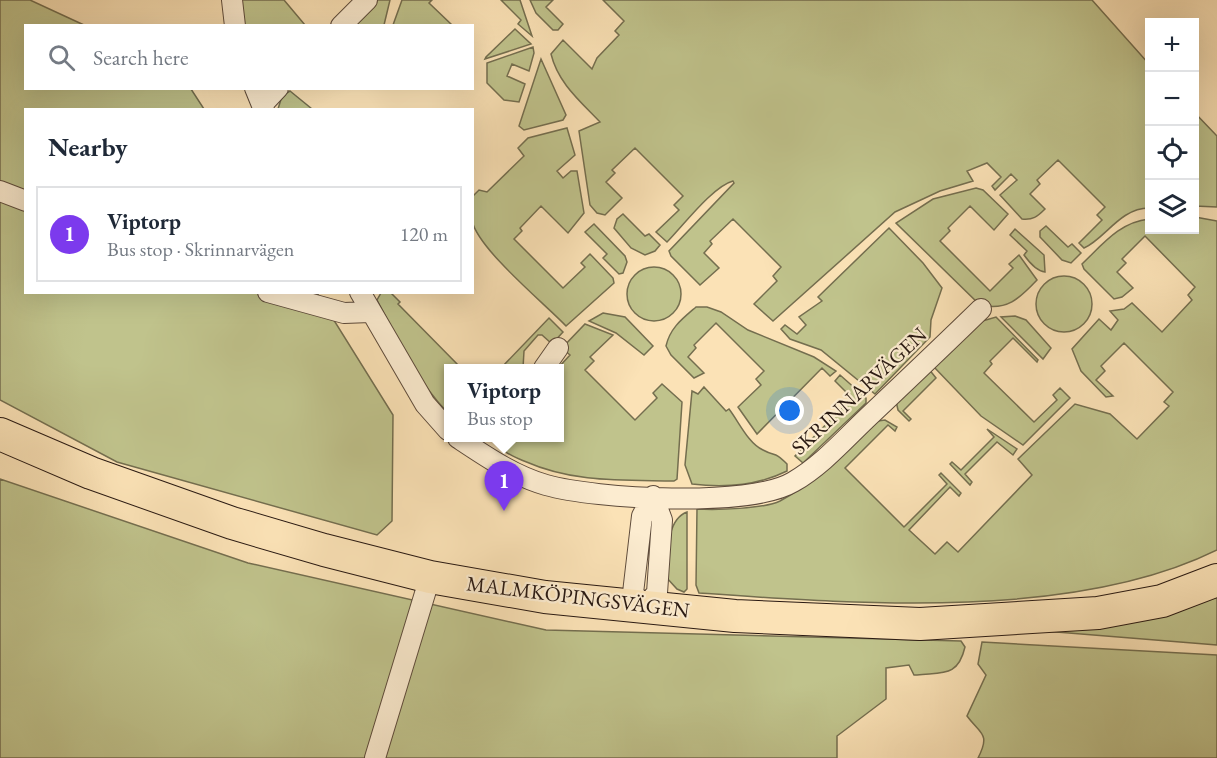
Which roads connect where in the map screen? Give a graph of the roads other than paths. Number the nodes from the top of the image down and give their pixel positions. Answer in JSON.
{"nodes":[{"id":1,"x":232,"y":0,"type":"edge"},
{"id":2,"x":367,"y":0,"type":"edge"},
{"id":3,"x":235,"y":24,"type":"edge"},
{"id":4,"x":343,"y":24,"type":"edge"},
{"id":5,"x":275,"y":90,"type":"edge"},
{"id":6,"x":261,"y":101,"type":"edge"},
{"id":7,"x":0,"y":191,"type":"edge"},
{"id":8,"x":24,"y":200,"type":"edge"},
{"id":9,"x":275,"y":294,"type":"edge"},
{"id":10,"x":361,"y":294,"type":"edge"},
{"id":11,"x":981,"y":309,"type":"dead end"},
{"id":12,"x":370,"y":312,"type":"junction"},
{"id":13,"x":558,"y":348,"type":"dead end"},
{"id":14,"x":547,"y":364,"type":"edge"},
{"id":15,"x":444,"y":426,"type":"edge"},
{"id":16,"x":0,"y":434,"type":"edge"},
{"id":17,"x":472,"y":442,"type":"edge"},
{"id":18,"x":653,"y":496,"type":"junction"},
{"id":19,"x":1217,"y":566,"type":"edge"},
{"id":20,"x":430,"y":577,"type":"junction"},
{"id":21,"x":1217,"y":580,"type":"edge"},
{"id":22,"x":644,"y":608,"type":"junction"},
{"id":23,"x":1071,"y":614,"type":"junction"},
{"id":24,"x":375,"y":758,"type":"edge"}],
"edges":[{"from":1,"to":3,"type":"street"},
{"from":2,"to":4,"type":"street"},
{"from":5,"to":6,"type":"street"},
{"from":7,"to":8,"type":"street"},
{"from":9,"to":12,"type":"street"},
{"from":10,"to":12,"type":"street"},
{"from":11,"to":18,"type":"street","name":"SKRINNARVÄGEN"},
{"from":12,"to":15,"type":"street"},
{"from":13,"to":14,"type":"street"},
{"from":16,"to":20,"type":"main road","name":"MALMKÖPINGSVÄGEN"},
{"from":17,"to":18,"type":"street","name":"SKRINNARVÄGEN"},
{"from":18,"to":22,"type":"street"},
{"from":19,"to":23,"type":"main road","name":"MALMKÖPINGSVÄGEN"},
{"from":20,"to":22,"type":"main road","name":"MALMKÖPINGSVÄGEN"},
{"from":20,"to":24,"type":"street"},
{"from":21,"to":23,"type":"main road","name":"MALMKÖPINGSVÄGEN"},
{"from":22,"to":23,"type":"main road","name":"MALMKÖPINGSVÄGEN"}]}
